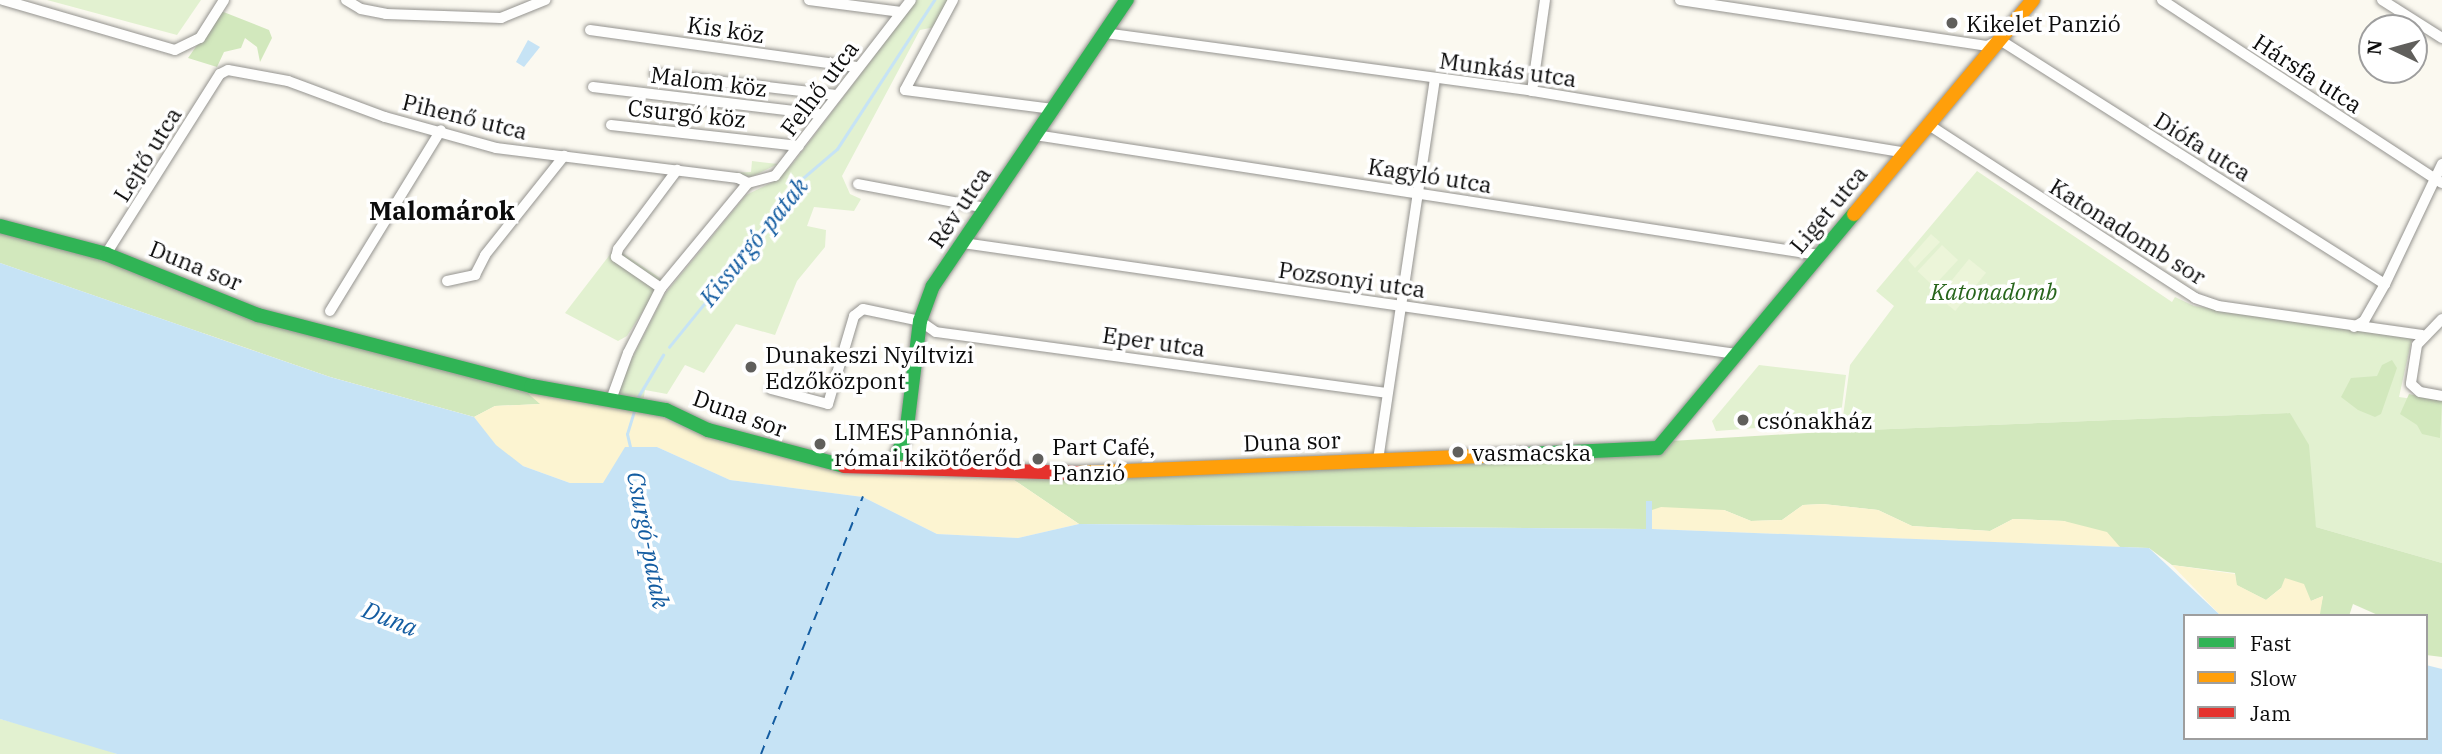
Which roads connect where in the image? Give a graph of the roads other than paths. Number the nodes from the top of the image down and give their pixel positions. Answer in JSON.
{"nodes":[{"id":1,"x":3,"y":0,"type":"edge"},
{"id":2,"x":224,"y":0,"type":"edge"},
{"id":3,"x":346,"y":0,"type":"edge"},
{"id":4,"x":545,"y":0,"type":"edge"},
{"id":5,"x":809,"y":0,"type":"edge"},
{"id":6,"x":911,"y":0,"type":"edge"},
{"id":7,"x":953,"y":0,"type":"edge"},
{"id":8,"x":1127,"y":0,"type":"edge"},
{"id":9,"x":1545,"y":0,"type":"edge"},
{"id":10,"x":1680,"y":0,"type":"edge"},
{"id":11,"x":2033,"y":0,"type":"edge"},
{"id":12,"x":2162,"y":0,"type":"edge"},
{"id":13,"x":2382,"y":0,"type":"edge"},
{"id":14,"x":901,"y":12,"type":"junction"},
{"id":15,"x":590,"y":30,"type":"dead end"},
{"id":16,"x":1105,"y":33,"type":"junction"},
{"id":17,"x":2442,"y":38,"type":"edge"},
{"id":18,"x":2000,"y":40,"type":"junction"},
{"id":19,"x":858,"y":67,"type":"junction"},
{"id":20,"x":220,"y":74,"type":"joint"},
{"id":21,"x":655,"y":74,"type":"dead end"},
{"id":22,"x":1435,"y":78,"type":"junction"},
{"id":23,"x":593,"y":87,"type":"dead end"},
{"id":24,"x":1532,"y":91,"type":"junction"},
{"id":25,"x":836,"y":95,"type":"junction"},
{"id":26,"x":1053,"y":109,"type":"junction"},
{"id":27,"x":821,"y":114,"type":"junction"},
{"id":28,"x":611,"y":125,"type":"dead end"},
{"id":29,"x":1928,"y":125,"type":"junction"},
{"id":30,"x":442,"y":130,"type":"junction"},
{"id":31,"x":1035,"y":135,"type":"junction"},
{"id":32,"x":799,"y":146,"type":"junction"},
{"id":33,"x":1905,"y":153,"type":"junction"},
{"id":34,"x":564,"y":156,"type":"junction"},
{"id":35,"x":2442,"y":164,"type":"edge"},
{"id":36,"x":677,"y":170,"type":"junction"},
{"id":37,"x":2437,"y":180,"type":"edge"},
{"id":38,"x":748,"y":183,"type":"junction"},
{"id":39,"x":858,"y":184,"type":"dead end"},
{"id":40,"x":1415,"y":192,"type":"junction"},
{"id":41,"x":986,"y":208,"type":"junction"},
{"id":42,"x":0,"y":226,"type":"edge"},
{"id":43,"x":963,"y":243,"type":"junction"},
{"id":44,"x":106,"y":254,"type":"junction"},
{"id":45,"x":1819,"y":255,"type":"junction"},
{"id":46,"x":447,"y":281,"type":"dead end"},
{"id":47,"x":2385,"y":284,"type":"junction"},
{"id":48,"x":661,"y":288,"type":"junction"},
{"id":49,"x":1398,"y":305,"type":"junction"},
{"id":50,"x":331,"y":311,"type":"dead end"},
{"id":51,"x":2442,"y":319,"type":"edge"},
{"id":52,"x":920,"y":321,"type":"junction"},
{"id":53,"x":2366,"y":325,"type":"junction"},
{"id":54,"x":2422,"y":335,"type":"junction"},
{"id":55,"x":1736,"y":354,"type":"junction"},
{"id":56,"x":771,"y":389,"type":"dead end"},
{"id":57,"x":1387,"y":393,"type":"junction"},
{"id":58,"x":2442,"y":396,"type":"edge"},
{"id":59,"x":612,"y":397,"type":"junction"},
{"id":60,"x":1658,"y":448,"type":"joint"},
{"id":61,"x":1378,"y":460,"type":"junction"},
{"id":62,"x":892,"y":465,"type":"junction"}],
"edges":[{"from":1,"to":2,"type":"street"},
{"from":3,"to":4,"type":"street"},
{"from":5,"to":14,"type":"street"},
{"from":6,"to":14,"type":"street","name":"Felhő utca"},
{"from":7,"to":26,"type":"street"},
{"from":8,"to":16,"type":"street","name":"Rév utca"},
{"from":9,"to":24,"type":"street"},
{"from":10,"to":18,"type":"street"},
{"from":11,"to":18,"type":"street","name":"Liget utca"},
{"from":12,"to":37,"type":"street","name":"Hársfa utca"},
{"from":13,"to":17,"type":"street"},
{"from":14,"to":19,"type":"street","name":"Felhő utca"},
{"from":15,"to":19,"type":"street","name":"Kis köz"},
{"from":16,"to":22,"type":"street","name":"Munkás utca"},
{"from":16,"to":26,"type":"street","name":"Rév utca"},
{"from":18,"to":29,"type":"street","name":"Liget utca"},
{"from":18,"to":47,"type":"street","name":"Diófa utca"},
{"from":19,"to":25,"type":"street","name":"Felhő utca"},
{"from":20,"to":30,"type":"street","name":"Pihenő utca"},
{"from":20,"to":44,"type":"street","name":"Lejtő utca"},
{"from":21,"to":25,"type":"street"},
{"from":22,"to":24,"type":"street","name":"Munkás utca"},
{"from":22,"to":40,"type":"street"},
{"from":23,"to":27,"type":"street","name":"Malom köz"},
{"from":24,"to":33,"type":"street","name":"Munkás utca"},
{"from":25,"to":27,"type":"street","name":"Felhő utca"},
{"from":26,"to":31,"type":"street","name":"Rév utca"},
{"from":27,"to":32,"type":"street","name":"Felhő utca"},
{"from":28,"to":32,"type":"street","name":"Csurgó köz"},
{"from":29,"to":33,"type":"street","name":"Liget utca"},
{"from":29,"to":53,"type":"street","name":"Katonadomb sor"},
{"from":30,"to":34,"type":"street","name":"Pihenő utca"},
{"from":30,"to":50,"type":"street"},
{"from":31,"to":40,"type":"street","name":"Kagyló utca"},
{"from":31,"to":41,"type":"street","name":"Rév utca"},
{"from":32,"to":38,"type":"street","name":"Felhő utca"},
{"from":33,"to":45,"type":"street","name":"Liget utca"},
{"from":34,"to":36,"type":"street","name":"Pihenő utca"},
{"from":34,"to":46,"type":"street"},
{"from":35,"to":37,"type":"street"},
{"from":36,"to":38,"type":"street","name":"Pihenő utca"},
{"from":36,"to":48,"type":"street"},
{"from":37,"to":47,"type":"street"},
{"from":38,"to":48,"type":"street"},
{"from":39,"to":41,"type":"street"},
{"from":40,"to":45,"type":"street","name":"Kagyló utca"},
{"from":40,"to":49,"type":"street"},
{"from":41,"to":43,"type":"street","name":"Rév utca"},
{"from":42,"to":44,"type":"street","name":"Duna sor"},
{"from":43,"to":49,"type":"street","name":"Pozsonyi utca"},
{"from":43,"to":52,"type":"street","name":"Rév utca"},
{"from":44,"to":59,"type":"street","name":"Duna sor"},
{"from":45,"to":55,"type":"street","name":"Liget utca"},
{"from":47,"to":53,"type":"street"},
{"from":48,"to":59,"type":"street"},
{"from":49,"to":55,"type":"street","name":"Pozsonyi utca"},
{"from":49,"to":57,"type":"street"},
{"from":51,"to":54,"type":"street"},
{"from":52,"to":56,"type":"street","name":"Eper utca"},
{"from":52,"to":57,"type":"street","name":"Eper utca"},
{"from":52,"to":62,"type":"street","name":"Rév utca"},
{"from":53,"to":54,"type":"street","name":"Katonadomb sor"},
{"from":54,"to":58,"type":"street"},
{"from":55,"to":60,"type":"street","name":"Liget utca"},
{"from":57,"to":61,"type":"street"},
{"from":59,"to":62,"type":"street","name":"Duna sor"},
{"from":60,"to":61,"type":"street","name":"Duna sor"},
{"from":61,"to":62,"type":"street","name":"Duna sor"}]}
